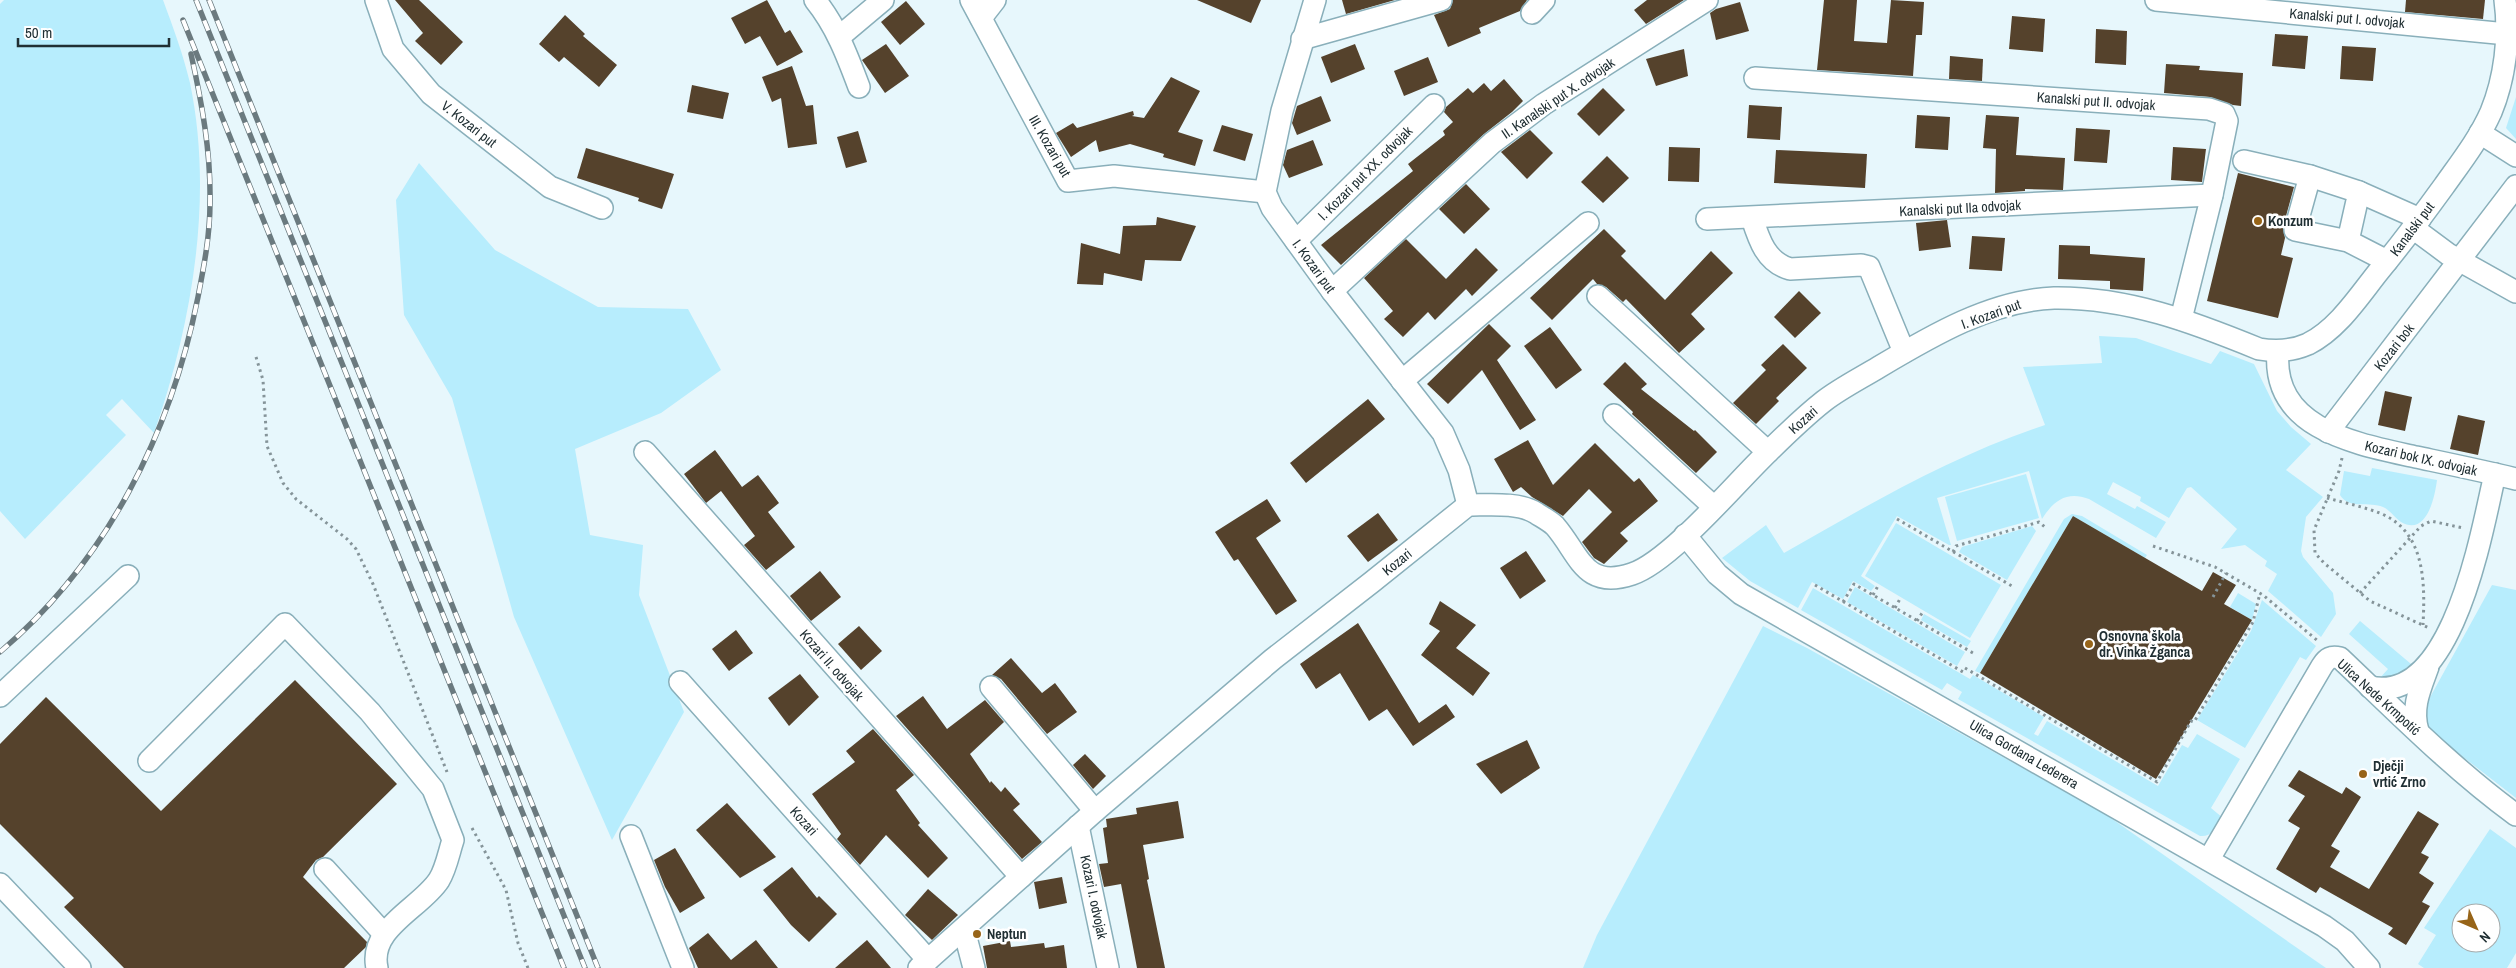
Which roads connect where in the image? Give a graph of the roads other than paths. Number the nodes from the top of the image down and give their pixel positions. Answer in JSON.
{"nodes":[{"id":1,"x":376,"y":0,"type":"edge"},
{"id":2,"x":815,"y":0,"type":"edge"},
{"id":3,"x":883,"y":0,"type":"edge"},
{"id":4,"x":995,"y":0,"type":"edge"},
{"id":5,"x":1315,"y":0,"type":"edge"},
{"id":6,"x":1441,"y":0,"type":"edge"},
{"id":7,"x":1707,"y":0,"type":"edge"},
{"id":8,"x":2156,"y":0,"type":"edge"},
{"id":9,"x":2506,"y":0,"type":"edge"},
{"id":10,"x":976,"y":9,"type":"edge"},
{"id":11,"x":2507,"y":34,"type":"junction"},
{"id":12,"x":840,"y":37,"type":"junction"},
{"id":13,"x":1302,"y":38,"type":"junction"},
{"id":14,"x":1755,"y":78,"type":"dead end"},
{"id":15,"x":859,"y":87,"type":"dead end"},
{"id":16,"x":1434,"y":105,"type":"dead end"},
{"id":17,"x":2480,"y":134,"type":"junction"},
{"id":18,"x":2516,"y":156,"type":"edge"},
{"id":19,"x":2244,"y":161,"type":"dead end"},
{"id":20,"x":2310,"y":176,"type":"junction"},
{"id":21,"x":2516,"y":186,"type":"edge"},
{"id":22,"x":1265,"y":192,"type":"junction"},
{"id":23,"x":2359,"y":192,"type":"junction"},
{"id":24,"x":2212,"y":195,"type":"junction"},
{"id":25,"x":602,"y":208,"type":"dead end"},
{"id":26,"x":1752,"y":218,"type":"junction"},
{"id":27,"x":1707,"y":219,"type":"dead end"},
{"id":28,"x":1588,"y":222,"type":"dead end"},
{"id":29,"x":2416,"y":224,"type":"junction"},
{"id":30,"x":1296,"y":241,"type":"junction"},
{"id":31,"x":2348,"y":241,"type":"junction"},
{"id":32,"x":2387,"y":261,"type":"junction"},
{"id":33,"x":2460,"y":261,"type":"junction"},
{"id":34,"x":1332,"y":291,"type":"junction"},
{"id":35,"x":2516,"y":292,"type":"edge"},
{"id":36,"x":1598,"y":296,"type":"dead end"},
{"id":37,"x":2181,"y":319,"type":"junction"},
{"id":38,"x":2213,"y":331,"type":"joint"},
{"id":39,"x":2278,"y":351,"type":"junction"},
{"id":40,"x":1904,"y":352,"type":"junction"},
{"id":41,"x":1402,"y":381,"type":"junction"},
{"id":42,"x":1841,"y":390,"type":"joint"},
{"id":43,"x":1614,"y":415,"type":"dead end"},
{"id":44,"x":2337,"y":436,"type":"junction"},
{"id":45,"x":645,"y":452,"type":"dead end"},
{"id":46,"x":1768,"y":452,"type":"junction"},
{"id":47,"x":2495,"y":474,"type":"junction"},
{"id":48,"x":2516,"y":479,"type":"edge"},
{"id":49,"x":1468,"y":504,"type":"junction"},
{"id":50,"x":1714,"y":507,"type":"junction"},
{"id":51,"x":1685,"y":535,"type":"junction"},
{"id":52,"x":128,"y":576,"type":"dead end"},
{"id":53,"x":2430,"y":662,"type":"junction"},
{"id":54,"x":680,"y":682,"type":"dead end"},
{"id":55,"x":991,"y":687,"type":"dead end"},
{"id":56,"x":2370,"y":687,"type":"junction"},
{"id":57,"x":0,"y":696,"type":"edge"},
{"id":58,"x":2418,"y":731,"type":"junction"},
{"id":59,"x":149,"y":761,"type":"dead end"},
{"id":60,"x":1094,"y":811,"type":"junction"},
{"id":61,"x":2516,"y":815,"type":"edge"},
{"id":62,"x":1078,"y":826,"type":"junction"},
{"id":63,"x":631,"y":836,"type":"dead end"},
{"id":64,"x":2209,"y":859,"type":"junction"},
{"id":65,"x":326,"y":869,"type":"dead end"},
{"id":66,"x":1021,"y":877,"type":"junction"},
{"id":67,"x":1,"y":888,"type":"edge"},
{"id":68,"x":964,"y":930,"type":"junction"},
{"id":69,"x":384,"y":934,"type":"junction"},
{"id":70,"x":924,"y":964,"type":"edge"},
{"id":71,"x":80,"y":968,"type":"edge"},
{"id":72,"x":377,"y":968,"type":"edge"},
{"id":73,"x":683,"y":968,"type":"edge"},
{"id":74,"x":974,"y":968,"type":"edge"},
{"id":75,"x":1108,"y":968,"type":"edge"},
{"id":76,"x":2369,"y":968,"type":"edge"}],
"edges":[{"from":1,"to":25,"type":"street","name":"V. Kozari put"},
{"from":2,"to":12,"type":"street"},
{"from":3,"to":12,"type":"street"},
{"from":4,"to":10,"type":"street","name":"III. Kozari put"},
{"from":5,"to":13,"type":"street"},
{"from":6,"to":13,"type":"street"},
{"from":7,"to":34,"type":"street","name":"II. Kanalski put X. odvojak"},
{"from":8,"to":11,"type":"street","name":"Kanalski put I. odvojak"},
{"from":9,"to":11,"type":"street","name":"Kanalski put"},
{"from":10,"to":22,"type":"street","name":"III. Kozari put"},
{"from":11,"to":17,"type":"street","name":"Kanalski put"},
{"from":12,"to":15,"type":"street"},
{"from":13,"to":22,"type":"street"},
{"from":14,"to":24,"type":"street","name":"Kanalski put II. odvojak"},
{"from":16,"to":30,"type":"street","name":"I. Kozari put XX. odvojak"},
{"from":17,"to":18,"type":"street"},
{"from":17,"to":29,"type":"street","name":"Kanalski put"},
{"from":19,"to":20,"type":"street"},
{"from":20,"to":23,"type":"street"},
{"from":20,"to":31,"type":"street"},
{"from":21,"to":33,"type":"street","name":"Kozari bok"},
{"from":22,"to":30,"type":"street","name":"I. Kozari put"},
{"from":23,"to":29,"type":"street"},
{"from":23,"to":31,"type":"street"},
{"from":24,"to":26,"type":"street","name":"Kanalski put IIa odvojak"},
{"from":24,"to":37,"type":"street","name":"Kanalski put II. odvojak"},
{"from":26,"to":27,"type":"street","name":"Kanalski put IIa odvojak"},
{"from":26,"to":40,"type":"street"},
{"from":28,"to":41,"type":"street"},
{"from":29,"to":32,"type":"street","name":"Kanalski put"},
{"from":29,"to":33,"type":"street"},
{"from":30,"to":34,"type":"street","name":"I. Kozari put"},
{"from":31,"to":32,"type":"street"},
{"from":32,"to":39,"type":"street","name":"Kanalski put"},
{"from":33,"to":35,"type":"street"},
{"from":33,"to":44,"type":"street","name":"Kozari bok"},
{"from":34,"to":41,"type":"street","name":"I. Kozari put"},
{"from":36,"to":46,"type":"street"},
{"from":37,"to":38,"type":"street","name":"I. Kozari put"},
{"from":37,"to":40,"type":"street","name":"I. Kozari put"},
{"from":38,"to":39,"type":"street","name":"Kanalski put"},
{"from":39,"to":44,"type":"street"},
{"from":40,"to":42,"type":"street","name":"I. Kozari put"},
{"from":41,"to":49,"type":"street","name":"I. Kozari put"},
{"from":42,"to":46,"type":"street","name":"Kozari"},
{"from":43,"to":50,"type":"street"},
{"from":44,"to":47,"type":"street","name":"Kozari bok IX. odvojak"},
{"from":45,"to":66,"type":"street","name":"Kozari II. odvojak"},
{"from":46,"to":50,"type":"street","name":"Kozari"},
{"from":47,"to":48,"type":"street","name":"Kozari bok IX. odvojak"},
{"from":47,"to":53,"type":"street"},
{"from":49,"to":51,"type":"street","name":"Kozari"},
{"from":49,"to":60,"type":"street","name":"Kozari"},
{"from":50,"to":51,"type":"street","name":"Kozari"},
{"from":51,"to":64,"type":"street","name":"Ulica Gordana Lederera"},
{"from":52,"to":57,"type":"street"},
{"from":53,"to":56,"type":"street"},
{"from":53,"to":58,"type":"street"},
{"from":54,"to":70,"type":"street","name":"Kozari"},
{"from":55,"to":60,"type":"street"},
{"from":56,"to":58,"type":"street","name":"Ulica Nede Krmpotić"},
{"from":56,"to":64,"type":"street","name":"Ulica Nede Krmpotić"},
{"from":58,"to":61,"type":"street","name":"Ulica Nede Krmpotić"},
{"from":59,"to":69,"type":"street"},
{"from":60,"to":62,"type":"street","name":"Kozari"},
{"from":62,"to":66,"type":"street","name":"Kozari"},
{"from":62,"to":75,"type":"street","name":"Kozari I. odvojak"},
{"from":63,"to":73,"type":"street"},
{"from":64,"to":76,"type":"street","name":"Ulica Gordana Lederera"},
{"from":65,"to":69,"type":"street"},
{"from":66,"to":68,"type":"street","name":"Kozari"},
{"from":67,"to":71,"type":"street"},
{"from":68,"to":70,"type":"street","name":"Kozari"},
{"from":68,"to":74,"type":"street"},
{"from":69,"to":72,"type":"street"}]}
